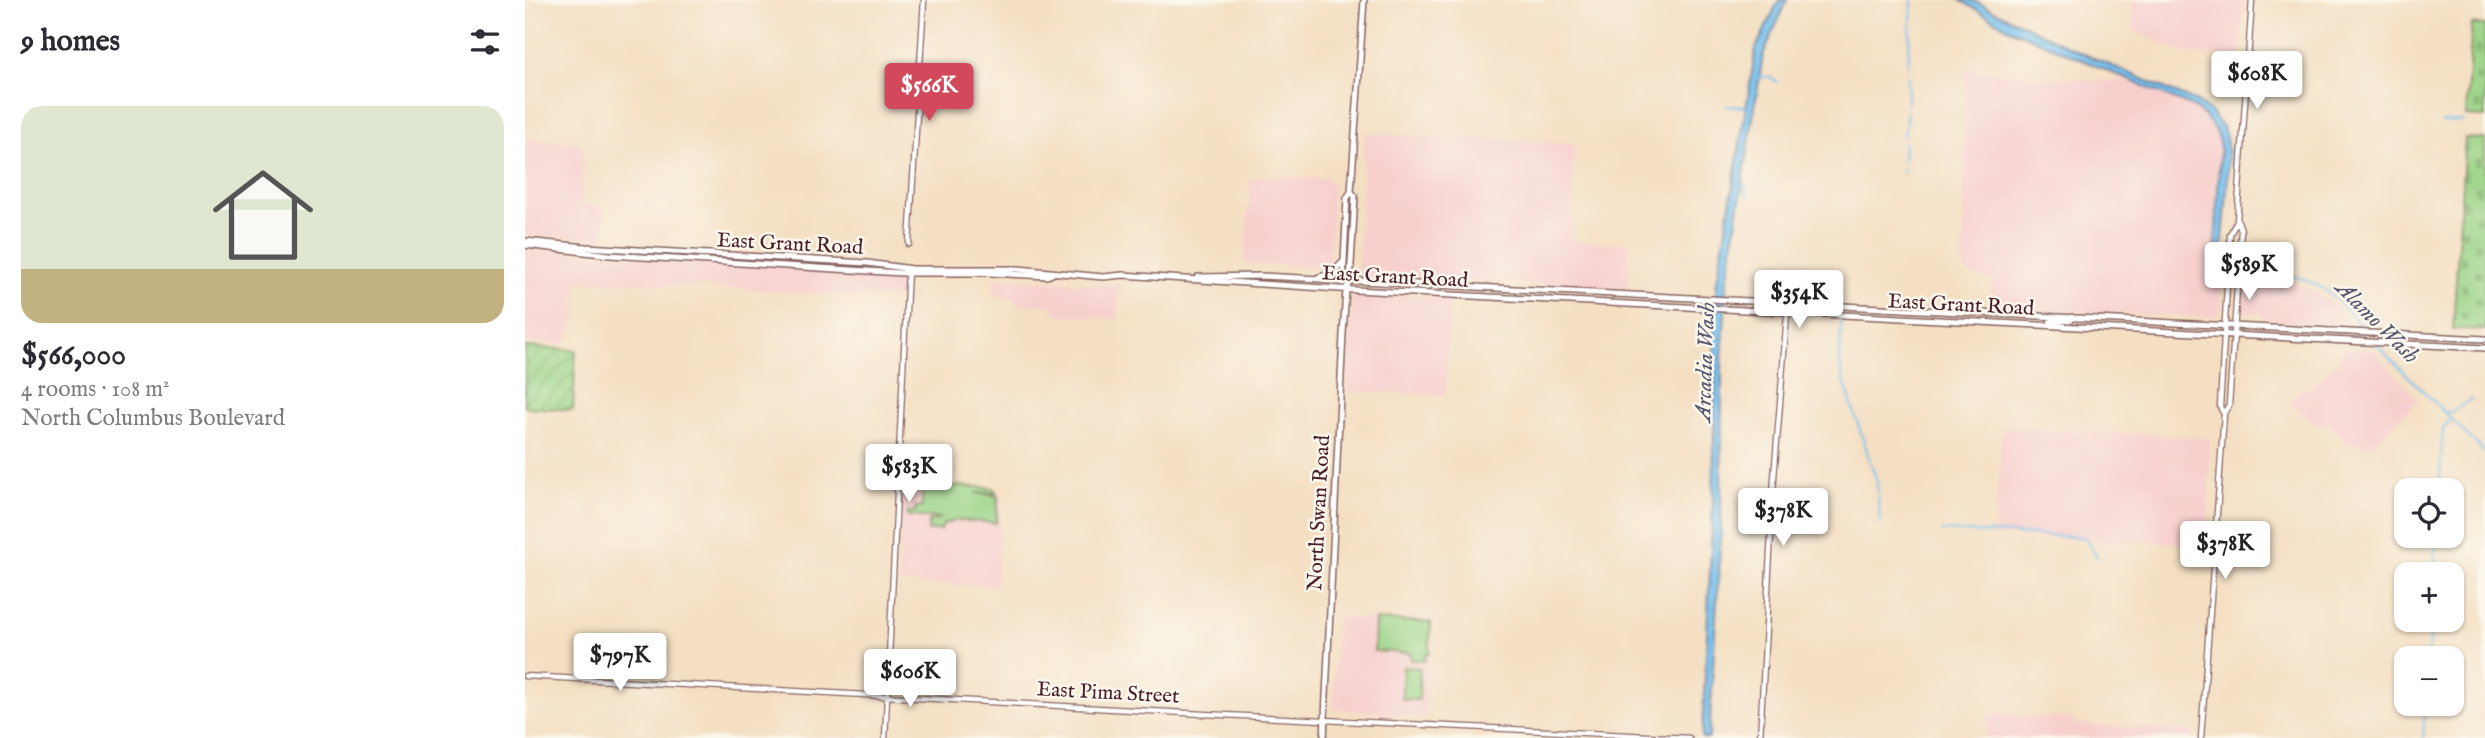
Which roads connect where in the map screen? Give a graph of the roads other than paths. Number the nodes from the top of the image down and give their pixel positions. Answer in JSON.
{"nodes":[{"id":1,"x":923,"y":0,"type":"edge"},
{"id":2,"x":1364,"y":0,"type":"edge"},
{"id":3,"x":2252,"y":0,"type":"edge"},
{"id":4,"x":1352,"y":192,"type":"junction"},
{"id":5,"x":2237,"y":220,"type":"junction"},
{"id":6,"x":525,"y":243,"type":"edge"},
{"id":7,"x":909,"y":244,"type":"dead end"},
{"id":8,"x":1343,"y":260,"type":"junction"},
{"id":9,"x":908,"y":271,"type":"junction"},
{"id":10,"x":1185,"y":279,"type":"junction"},
{"id":11,"x":1312,"y":279,"type":"junction"},
{"id":12,"x":1342,"y":281,"type":"junction"},
{"id":13,"x":1350,"y":281,"type":"junction"},
{"id":14,"x":1346,"y":289,"type":"junction"},
{"id":15,"x":1788,"y":303,"type":"junction"},
{"id":16,"x":1787,"y":311,"type":"junction"},
{"id":17,"x":2072,"y":317,"type":"junction"},
{"id":18,"x":2042,"y":324,"type":"junction"},
{"id":19,"x":2226,"y":324,"type":"junction"},
{"id":20,"x":2236,"y":324,"type":"junction"},
{"id":21,"x":2225,"y":334,"type":"junction"},
{"id":22,"x":2235,"y":335,"type":"junction"},
{"id":23,"x":2485,"y":338,"type":"edge"},
{"id":24,"x":2485,"y":348,"type":"edge"},
{"id":25,"x":2224,"y":414,"type":"junction"},
{"id":26,"x":525,"y":676,"type":"edge"},
{"id":27,"x":887,"y":695,"type":"junction"},
{"id":28,"x":1325,"y":719,"type":"junction"},
{"id":29,"x":885,"y":738,"type":"edge"},
{"id":30,"x":1324,"y":738,"type":"edge"},
{"id":31,"x":1689,"y":738,"type":"edge"},
{"id":32,"x":1760,"y":738,"type":"edge"},
{"id":33,"x":2201,"y":738,"type":"edge"}],
"edges":[{"from":1,"to":7,"type":"street"},
{"from":2,"to":4,"type":"main road","name":"North Swan Road"},
{"from":3,"to":5,"type":"street"},
{"from":4,"to":8,"type":"main road","name":"North Swan Road"},
{"from":4,"to":13,"type":"main road","name":"North Swan Road"},
{"from":5,"to":19,"type":"street"},
{"from":5,"to":20,"type":"street"},
{"from":6,"to":9,"type":"main road","name":"East Grant Road"},
{"from":8,"to":11,"type":"main road"},
{"from":8,"to":12,"type":"main road","name":"North Swan Road"},
{"from":9,"to":10,"type":"main road","name":"East Grant Road"},
{"from":9,"to":27,"type":"street"},
{"from":10,"to":11,"type":"main road","name":"East Grant Road"},
{"from":10,"to":14,"type":"main road","name":"East Grant Road"},
{"from":11,"to":12,"type":"main road","name":"East Grant Road"},
{"from":12,"to":13,"type":"main road","name":"East Grant Road"},
{"from":12,"to":14,"type":"main road","name":"North Swan Road"},
{"from":13,"to":14,"type":"main road","name":"North Swan Road"},
{"from":13,"to":15,"type":"main road","name":"East Grant Road"},
{"from":14,"to":16,"type":"main road","name":"East Grant Road"},
{"from":14,"to":28,"type":"main road","name":"North Swan Road"},
{"from":15,"to":16,"type":"street"},
{"from":15,"to":17,"type":"main road","name":"East Grant Road"},
{"from":16,"to":18,"type":"main road","name":"East Grant Road"},
{"from":16,"to":32,"type":"street"},
{"from":17,"to":18,"type":"main road"},
{"from":17,"to":19,"type":"main road","name":"East Grant Road"},
{"from":18,"to":21,"type":"main road","name":"East Grant Road"},
{"from":19,"to":20,"type":"main road","name":"East Grant Road"},
{"from":19,"to":21,"type":"street"},
{"from":20,"to":22,"type":"street"},
{"from":20,"to":23,"type":"main road","name":"East Grant Road"},
{"from":21,"to":22,"type":"main road","name":"East Grant Road"},
{"from":21,"to":25,"type":"street"},
{"from":22,"to":24,"type":"main road","name":"East Grant Road"},
{"from":22,"to":25,"type":"street"},
{"from":25,"to":33,"type":"street"},
{"from":26,"to":27,"type":"street","name":"East Pima Street"},
{"from":27,"to":28,"type":"street","name":"East Pima Street"},
{"from":27,"to":29,"type":"street"},
{"from":28,"to":30,"type":"main road","name":"North Swan Road"},
{"from":28,"to":31,"type":"street","name":"East Pima Street"}]}
